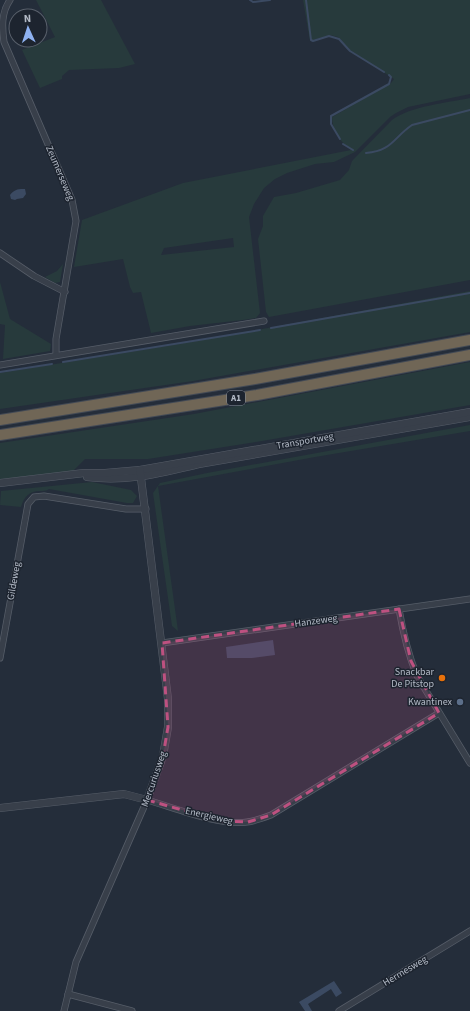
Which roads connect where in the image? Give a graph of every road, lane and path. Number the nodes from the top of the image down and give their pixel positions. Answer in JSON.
{"nodes":[{"id":1,"x":10,"y":0,"type":"edge"},
{"id":2,"x":0,"y":253,"type":"edge"},
{"id":3,"x":65,"y":292,"type":"junction"},
{"id":4,"x":264,"y":321,"type":"dead end"},
{"id":5,"x":470,"y":340,"type":"edge"},
{"id":6,"x":56,"y":354,"type":"junction"},
{"id":7,"x":470,"y":355,"type":"edge"},
{"id":8,"x":0,"y":365,"type":"edge"},
{"id":9,"x":470,"y":412,"type":"edge"},
{"id":10,"x":470,"y":417,"type":"edge"},
{"id":11,"x":0,"y":420,"type":"edge"},
{"id":12,"x":0,"y":435,"type":"edge"},
{"id":13,"x":141,"y":473,"type":"junction"},
{"id":14,"x":0,"y":483,"type":"edge"},
{"id":15,"x":146,"y":509,"type":"junction"},
{"id":16,"x":470,"y":599,"type":"edge"},
{"id":17,"x":399,"y":609,"type":"junction"},
{"id":18,"x":162,"y":643,"type":"junction"},
{"id":19,"x":0,"y":658,"type":"edge"},
{"id":20,"x":440,"y":713,"type":"junction"},
{"id":21,"x":470,"y":763,"type":"edge"},
{"id":22,"x":147,"y":800,"type":"junction"},
{"id":23,"x":0,"y":808,"type":"edge"},
{"id":24,"x":470,"y":931,"type":"edge"},
{"id":25,"x":68,"y":994,"type":"junction"},
{"id":26,"x":64,"y":1011,"type":"edge"},
{"id":27,"x":132,"y":1011,"type":"edge"},
{"id":28,"x":339,"y":1011,"type":"edge"}],
"edges":[{"from":1,"to":3,"type":"street","name":"Zeumerseweg"},
{"from":2,"to":3,"type":"street"},
{"from":3,"to":6,"type":"street","name":"Zeumerseweg"},
{"from":4,"to":6,"type":"street"},
{"from":5,"to":11,"type":"highway","number":"A1"},
{"from":6,"to":8,"type":"street"},
{"from":7,"to":12,"type":"highway","number":"A1"},
{"from":9,"to":13,"type":"street","name":"Transportweg"},
{"from":10,"to":13,"type":"street","name":"Transportweg"},
{"from":13,"to":14,"type":"street"},
{"from":13,"to":15,"type":"street","name":"Mercuriusweg"},
{"from":15,"to":18,"type":"street","name":"Mercuriusweg"},
{"from":15,"to":19,"type":"street","name":"Gildeweg"},
{"from":16,"to":17,"type":"street","name":"Hanzeweg"},
{"from":17,"to":18,"type":"street","name":"Hanzeweg"},
{"from":17,"to":20,"type":"street"},
{"from":18,"to":22,"type":"street","name":"Mercuriusweg"},
{"from":20,"to":21,"type":"street"},
{"from":20,"to":22,"type":"street","name":"Energieweg"},
{"from":22,"to":23,"type":"street","name":"Energieweg"},
{"from":22,"to":25,"type":"street","name":"Mercuriusweg"},
{"from":24,"to":28,"type":"street","name":"Hermesweg"},
{"from":25,"to":26,"type":"street","name":"Mercuriusweg"},
{"from":25,"to":27,"type":"street"}]}
